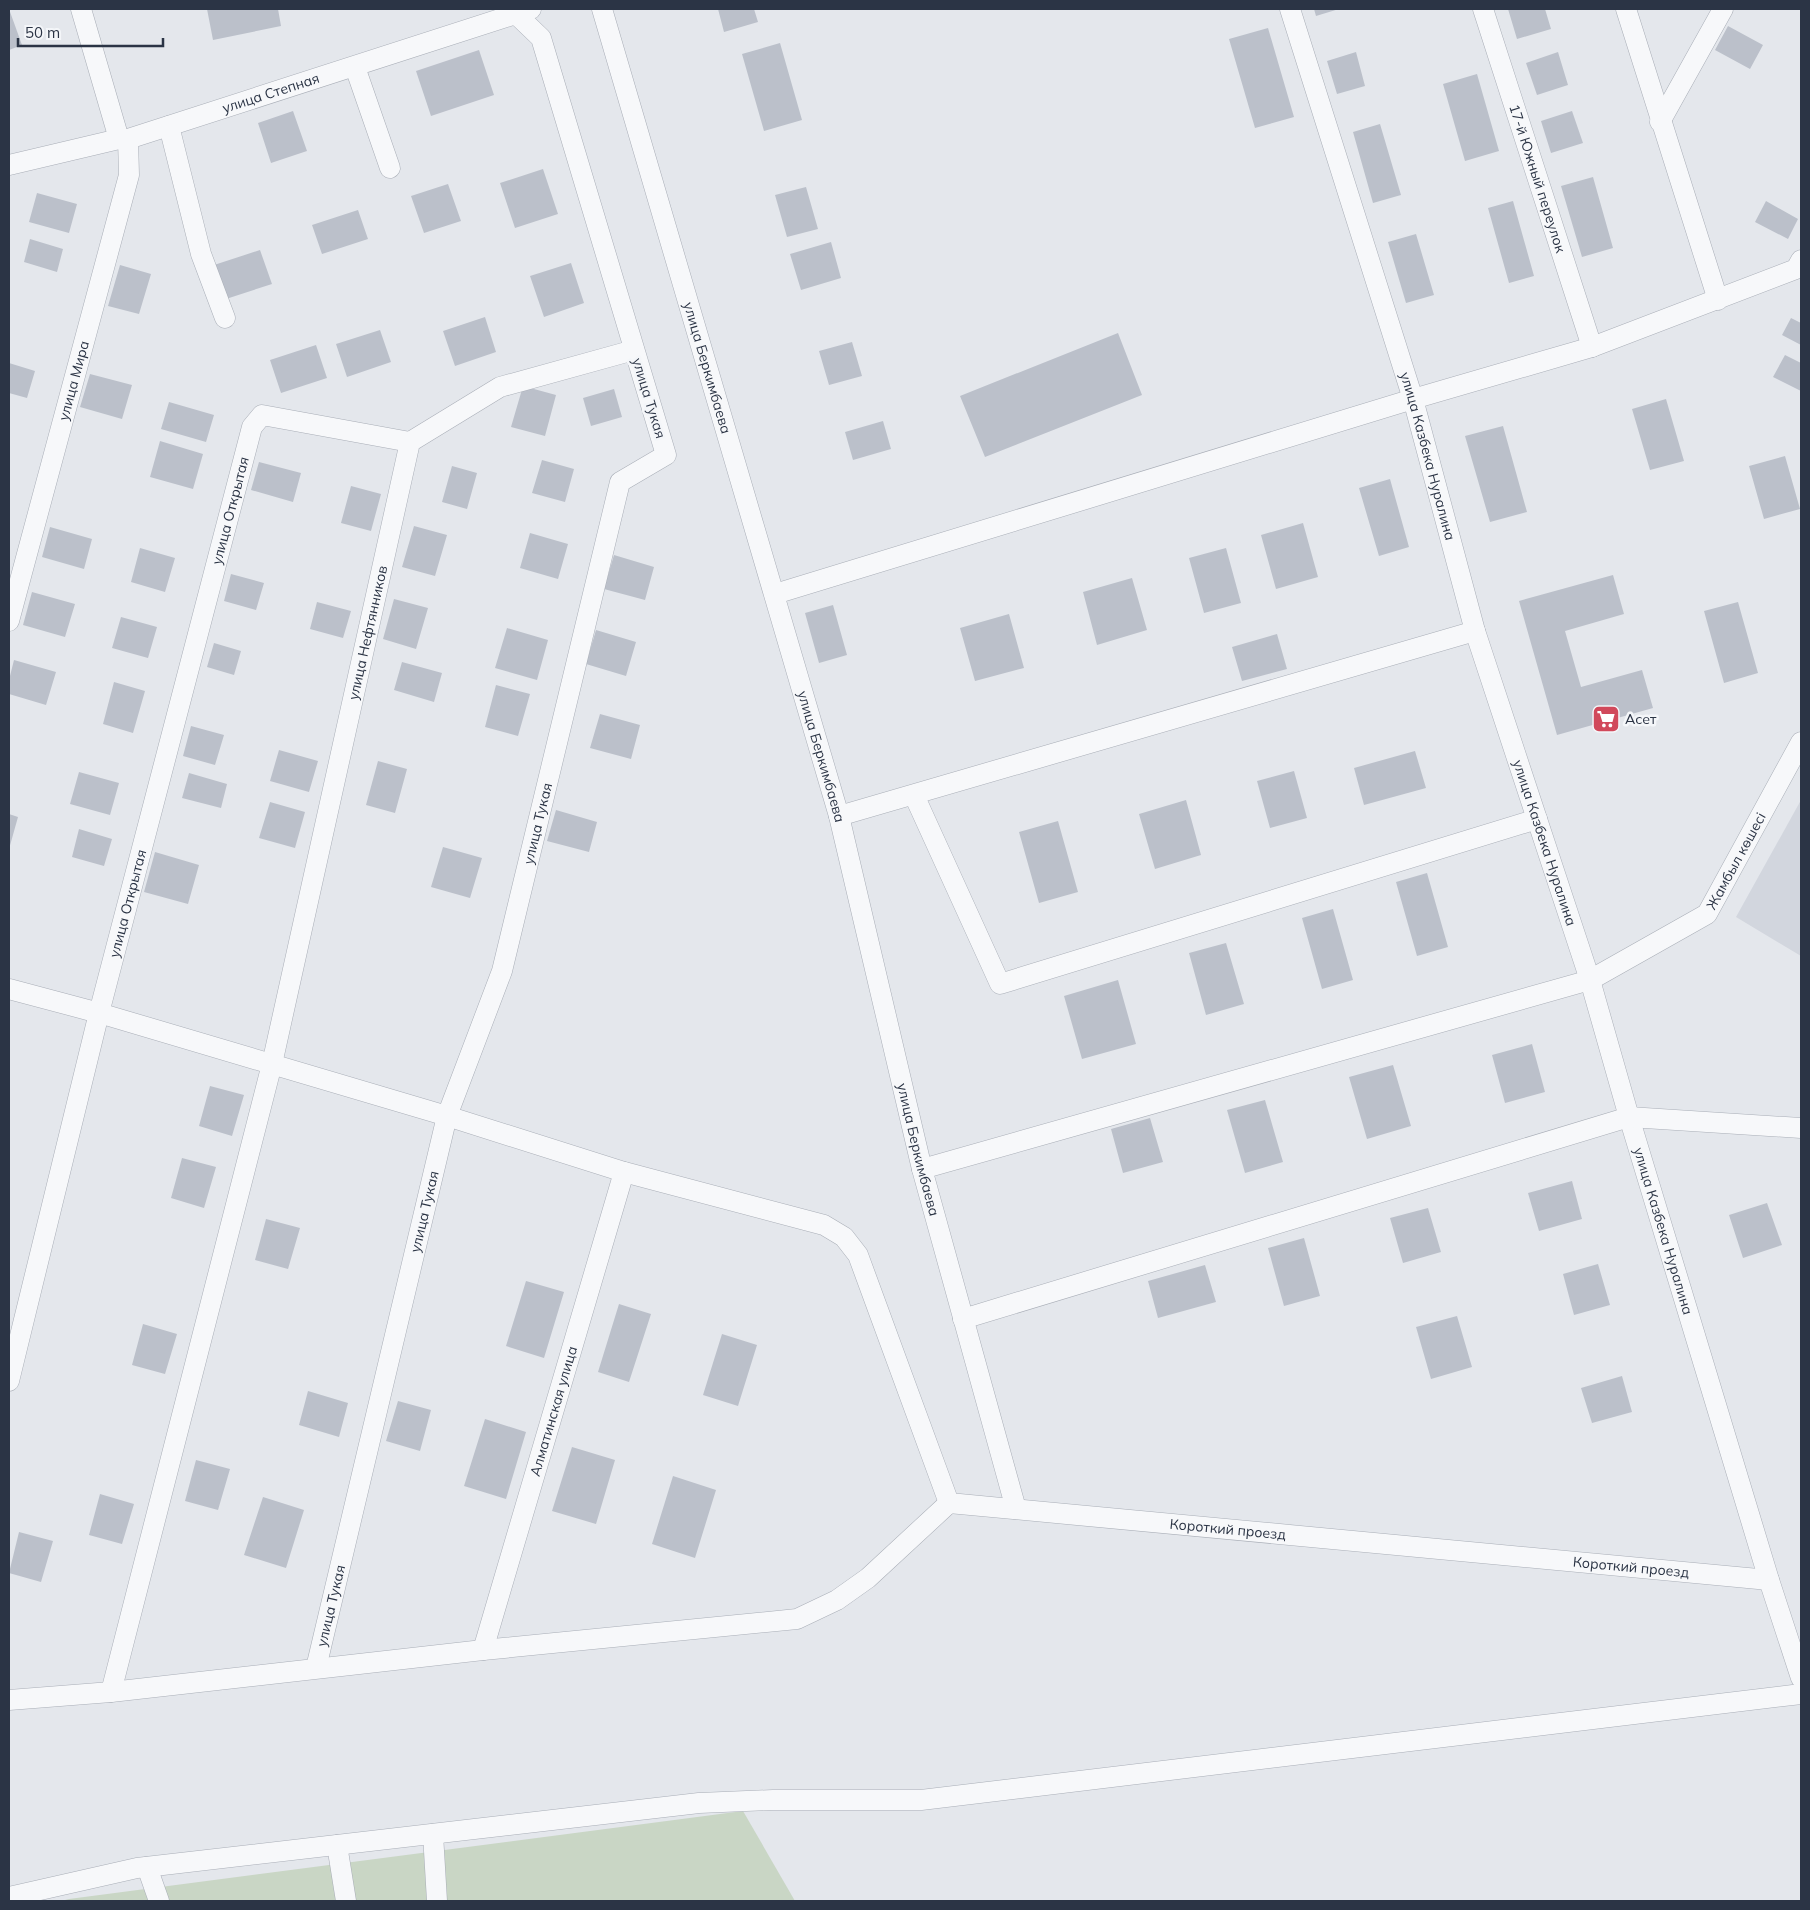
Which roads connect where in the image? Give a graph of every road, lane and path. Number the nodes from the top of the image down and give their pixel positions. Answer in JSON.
{"nodes":[{"id":1,"x":81,"y":9,"type":"edge"},
{"id":2,"x":602,"y":9,"type":"edge"},
{"id":3,"x":1290,"y":9,"type":"edge"},
{"id":4,"x":1483,"y":9,"type":"edge"},
{"id":5,"x":1626,"y":9,"type":"edge"},
{"id":6,"x":1723,"y":9,"type":"edge"},
{"id":7,"x":524,"y":12,"type":"edge"},
{"id":8,"x":355,"y":67,"type":"junction"},
{"id":9,"x":1660,"y":122,"type":"junction"},
{"id":10,"x":169,"y":126,"type":"junction"},
{"id":11,"x":124,"y":139,"type":"junction"},
{"id":12,"x":9,"y":165,"type":"edge"},
{"id":13,"x":390,"y":168,"type":"dead end"},
{"id":14,"x":1799,"y":264,"type":"edge"},
{"id":15,"x":1718,"y":300,"type":"junction"},
{"id":16,"x":225,"y":318,"type":"dead end"},
{"id":17,"x":1592,"y":347,"type":"junction"},
{"id":18,"x":634,"y":350,"type":"junction"},
{"id":19,"x":1412,"y":399,"type":"junction"},
{"id":20,"x":410,"y":442,"type":"junction"},
{"id":21,"x":775,"y":594,"type":"junction"},
{"id":22,"x":9,"y":621,"type":"edge"},
{"id":23,"x":1475,"y":631,"type":"junction"},
{"id":24,"x":1801,"y":742,"type":"edge"},
{"id":25,"x":914,"y":795,"type":"junction"},
{"id":26,"x":839,"y":816,"type":"junction"},
{"id":27,"x":1537,"y":818,"type":"junction"},
{"id":28,"x":1590,"y":980,"type":"junction"},
{"id":29,"x":9,"y":989,"type":"edge"},
{"id":30,"x":99,"y":1013,"type":"junction"},
{"id":31,"x":272,"y":1064,"type":"junction"},
{"id":32,"x":447,"y":1116,"type":"junction"},
{"id":33,"x":1629,"y":1116,"type":"junction"},
{"id":34,"x":1801,"y":1128,"type":"edge"},
{"id":35,"x":922,"y":1169,"type":"junction"},
{"id":36,"x":624,"y":1172,"type":"junction"},
{"id":37,"x":963,"y":1319,"type":"junction"},
{"id":38,"x":9,"y":1381,"type":"edge"},
{"id":39,"x":949,"y":1503,"type":"junction"},
{"id":40,"x":1016,"y":1509,"type":"junction"},
{"id":41,"x":1770,"y":1580,"type":"junction"},
{"id":42,"x":483,"y":1650,"type":"junction"},
{"id":43,"x":316,"y":1668,"type":"junction"},
{"id":44,"x":1801,"y":1678,"type":"edge"},
{"id":45,"x":111,"y":1692,"type":"junction"},
{"id":46,"x":1801,"y":1694,"type":"edge"},
{"id":47,"x":9,"y":1700,"type":"edge"},
{"id":48,"x":433,"y":1834,"type":"junction"},
{"id":49,"x":337,"y":1845,"type":"junction"},
{"id":50,"x":147,"y":1867,"type":"junction"},
{"id":51,"x":9,"y":1897,"type":"edge"},
{"id":52,"x":159,"y":1901,"type":"edge"},
{"id":53,"x":346,"y":1901,"type":"edge"},
{"id":54,"x":437,"y":1901,"type":"edge"}],
"edges":[{"from":1,"to":11,"type":"street","name":"улица Мира"},
{"from":2,"to":21,"type":"street","name":"улица Беркимбаева"},
{"from":3,"to":19,"type":"street","name":"улица Казбека Нуралина"},
{"from":4,"to":17,"type":"street","name":"17-й Южный переулок"},
{"from":5,"to":9,"type":"street"},
{"from":6,"to":9,"type":"street"},
{"from":7,"to":8,"type":"street","name":"улица Степная"},
{"from":7,"to":18,"type":"street","name":"улица Тукая"},
{"from":8,"to":10,"type":"street","name":"улица Степная"},
{"from":8,"to":13,"type":"street"},
{"from":9,"to":15,"type":"street"},
{"from":10,"to":11,"type":"street","name":"улица Степная"},
{"from":10,"to":16,"type":"street"},
{"from":11,"to":12,"type":"street","name":"улица Степная"},
{"from":11,"to":22,"type":"street","name":"улица Мира"},
{"from":14,"to":15,"type":"street"},
{"from":15,"to":17,"type":"street"},
{"from":17,"to":19,"type":"street"},
{"from":18,"to":20,"type":"street"},
{"from":18,"to":32,"type":"street","name":"улица Тукая"},
{"from":19,"to":21,"type":"street"},
{"from":19,"to":23,"type":"street","name":"улица Казбека Нуралина"},
{"from":20,"to":30,"type":"street","name":"улица Открытая"},
{"from":20,"to":31,"type":"street","name":"улица Нефтянников"},
{"from":21,"to":26,"type":"street","name":"улица Беркимбаева"},
{"from":23,"to":25,"type":"street"},
{"from":23,"to":27,"type":"street","name":"улица Казбека Нуралина"},
{"from":24,"to":28,"type":"street","name":"Жамбыл көшесі"},
{"from":25,"to":26,"type":"street"},
{"from":25,"to":27,"type":"street"},
{"from":26,"to":35,"type":"street","name":"улица Беркимбаева"},
{"from":27,"to":28,"type":"street","name":"улица Казбека Нуралина"},
{"from":28,"to":33,"type":"street","name":"улица Казбека Нуралина"},
{"from":28,"to":35,"type":"street","name":"Жамбыл көшесі"},
{"from":29,"to":30,"type":"street"},
{"from":30,"to":31,"type":"street"},
{"from":30,"to":38,"type":"street","name":"улица Открытая"},
{"from":31,"to":32,"type":"street"},
{"from":31,"to":45,"type":"street","name":"улица Нефтянников"},
{"from":32,"to":36,"type":"street"},
{"from":32,"to":43,"type":"street","name":"улица Тукая"},
{"from":33,"to":34,"type":"street"},
{"from":33,"to":37,"type":"street"},
{"from":33,"to":41,"type":"street","name":"улица Казбека Нуралина"},
{"from":35,"to":37,"type":"street","name":"улица Беркимбаева"},
{"from":36,"to":39,"type":"street"},
{"from":36,"to":42,"type":"street","name":"Алматинская улица"},
{"from":37,"to":40,"type":"street","name":"улица Беркимбаева"},
{"from":39,"to":40,"type":"street","name":"Короткий проезд"},
{"from":39,"to":42,"type":"street"},
{"from":40,"to":41,"type":"street","name":"Короткий проезд"},
{"from":41,"to":44,"type":"street","name":"улица Казбека Нуралина"},
{"from":42,"to":43,"type":"street"},
{"from":43,"to":45,"type":"street"},
{"from":45,"to":47,"type":"street"},
{"from":46,"to":48,"type":"street"},
{"from":48,"to":49,"type":"street"},
{"from":48,"to":54,"type":"street"},
{"from":49,"to":50,"type":"street"},
{"from":49,"to":53,"type":"street"},
{"from":50,"to":51,"type":"street"},
{"from":50,"to":52,"type":"street"}]}
